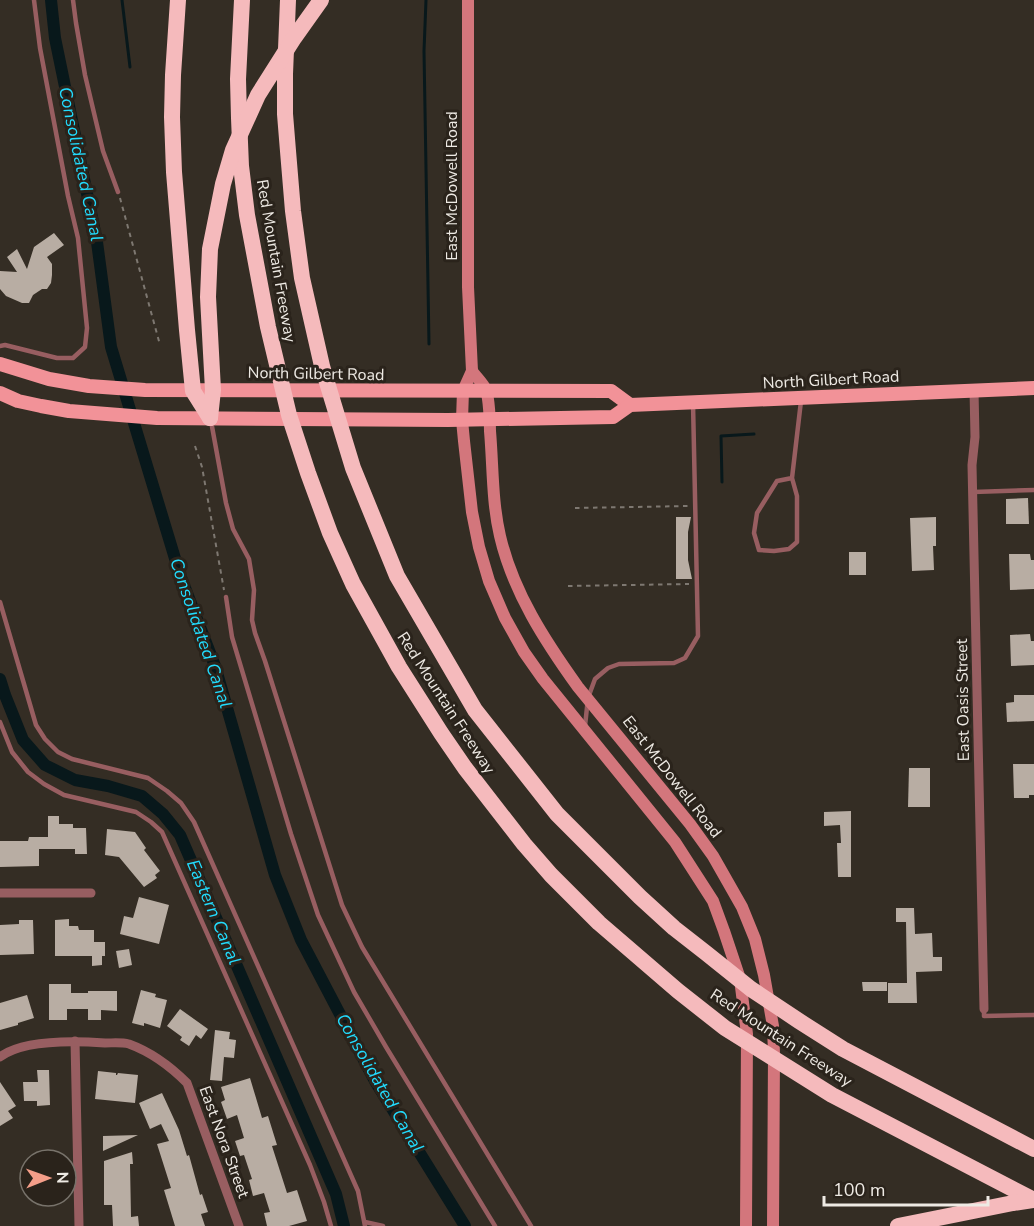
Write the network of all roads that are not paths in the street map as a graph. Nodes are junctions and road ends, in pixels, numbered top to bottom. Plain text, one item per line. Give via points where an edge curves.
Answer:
1 (34, 0) edge
2 (74, 0) edge
3 (178, 0) edge
4 (242, 0) edge
5 (288, 0) edge
6 (321, 0) edge
7 (468, 0) edge
8 (118, 192) road end
9 (0, 346) edge
10 (0, 364) edge
11 (472, 371) junction
12 (1034, 388) edge
13 (213, 390) junction
14 (974, 390) junction
15 (193, 391) junction
16 (463, 391) junction
17 (486, 391) junction
18 (0, 393) edge
19 (801, 398) junction
20 (693, 404) junction
21 (630, 405) junction
22 (210, 418) junction
23 (489, 419) junction
24 (462, 420) junction
25 (792, 478) junction
26 (1034, 490) edge
27 (973, 492) junction
28 (226, 597) road end
29 (0, 602) edge
30 (588, 698) junction
31 (0, 722) edge
32 (585, 732) junction
33 (0, 893) edge
34 (92, 893) dead end
35 (984, 1009) joint
36 (1034, 1015) edge
37 (75, 1041) junction
38 (0, 1057) edge
39 (1034, 1149) edge
40 (1034, 1200) edge
41 (365, 1224) edge
42 (902, 1225) edge
43 (78, 1226) edge
44 (238, 1226) edge
45 (331, 1226) edge
46 (383, 1226) edge
47 (495, 1226) edge
48 (531, 1226) edge
49 (746, 1226) edge
50 (773, 1226) edge

1 - 9 lane via 78,238 87,328 84,347 73,358
2 - 8 lane via 85,75 103,151
3 - 15 highway via 173,139
4 - 40 highway, Red Mountain Freeway via 238,79 241,166 267,327 289,415 330,533 353,585 441,734 524,844 598,923 725,1028 832,1095
5 - 39 highway, Red Mountain Freeway via 285,114 293,211 302,278 322,366 352,468 398,576 475,710 557,814 640,897 751,989 843,1049
6 - 13 highway via 258,95 233,150 223,184 210,249 208,297
7 - 11 main road, East McDowell Road via 468,286
10 - 15 main road, North Gilbert Road via 89,386
11 - 16 main road, East McDowell Road
11 - 17 main road, East McDowell Road
12 - 14 main road, North Gilbert Road
13 - 15 main road, North Gilbert Road
13 - 16 main road, North Gilbert Road
13 - 22 highway
14 - 19 main road, North Gilbert Road
14 - 27 street, East Oasis Street
15 - 22 highway
16 - 17 main road, North Gilbert Road
16 - 24 main road, East McDowell Road
17 - 21 main road, North Gilbert Road via 611,392
17 - 23 main road, East McDowell Road
18 - 22 main road, North Gilbert Road via 41,406
19 - 20 main road, North Gilbert Road
19 - 25 lane
20 - 21 main road, North Gilbert Road
20 - 30 lane via 698,636 685,658 674,663 619,664 608,668 595,679
21 - 23 main road, North Gilbert Road via 613,417
22 - 24 main road, North Gilbert Road
22 - 48 lane via 233,529 249,559 255,633 342,904 362,947
23 - 24 main road, North Gilbert Road
23 - 30 main road, East McDowell Road via 495,507 510,569 546,639
24 - 32 main road, East McDowell Road via 472,512 489,581 524,652
25 - 25 lane via 797,496 797,542 789,549 759,550 754,533 758,513 777,481
26 - 27 lane
27 - 35 street, East Oasis Street
28 - 47 lane via 232,638 318,915 354,992
29 - 41 lane via 36,725 45,740 72,759 148,778 181,803 194,822 358,1191
30 - 32 lane
30 - 50 main road, East McDowell Road via 713,856 755,939 770,1005 774,1054
31 - 45 lane via 12,752 44,784 64,795 136,812 162,832 310,1165
32 - 49 main road, East McDowell Road via 675,842 700,880 712,901 740,979 747,1034
33 - 34 street
35 - 36 lane via 984,1016
37 - 38 street, East Nora Street via 31,1045
37 - 43 street
37 - 44 street, East Nora Street via 127,1044 170,1066 187,1083
40 - 42 highway
41 - 46 lane

